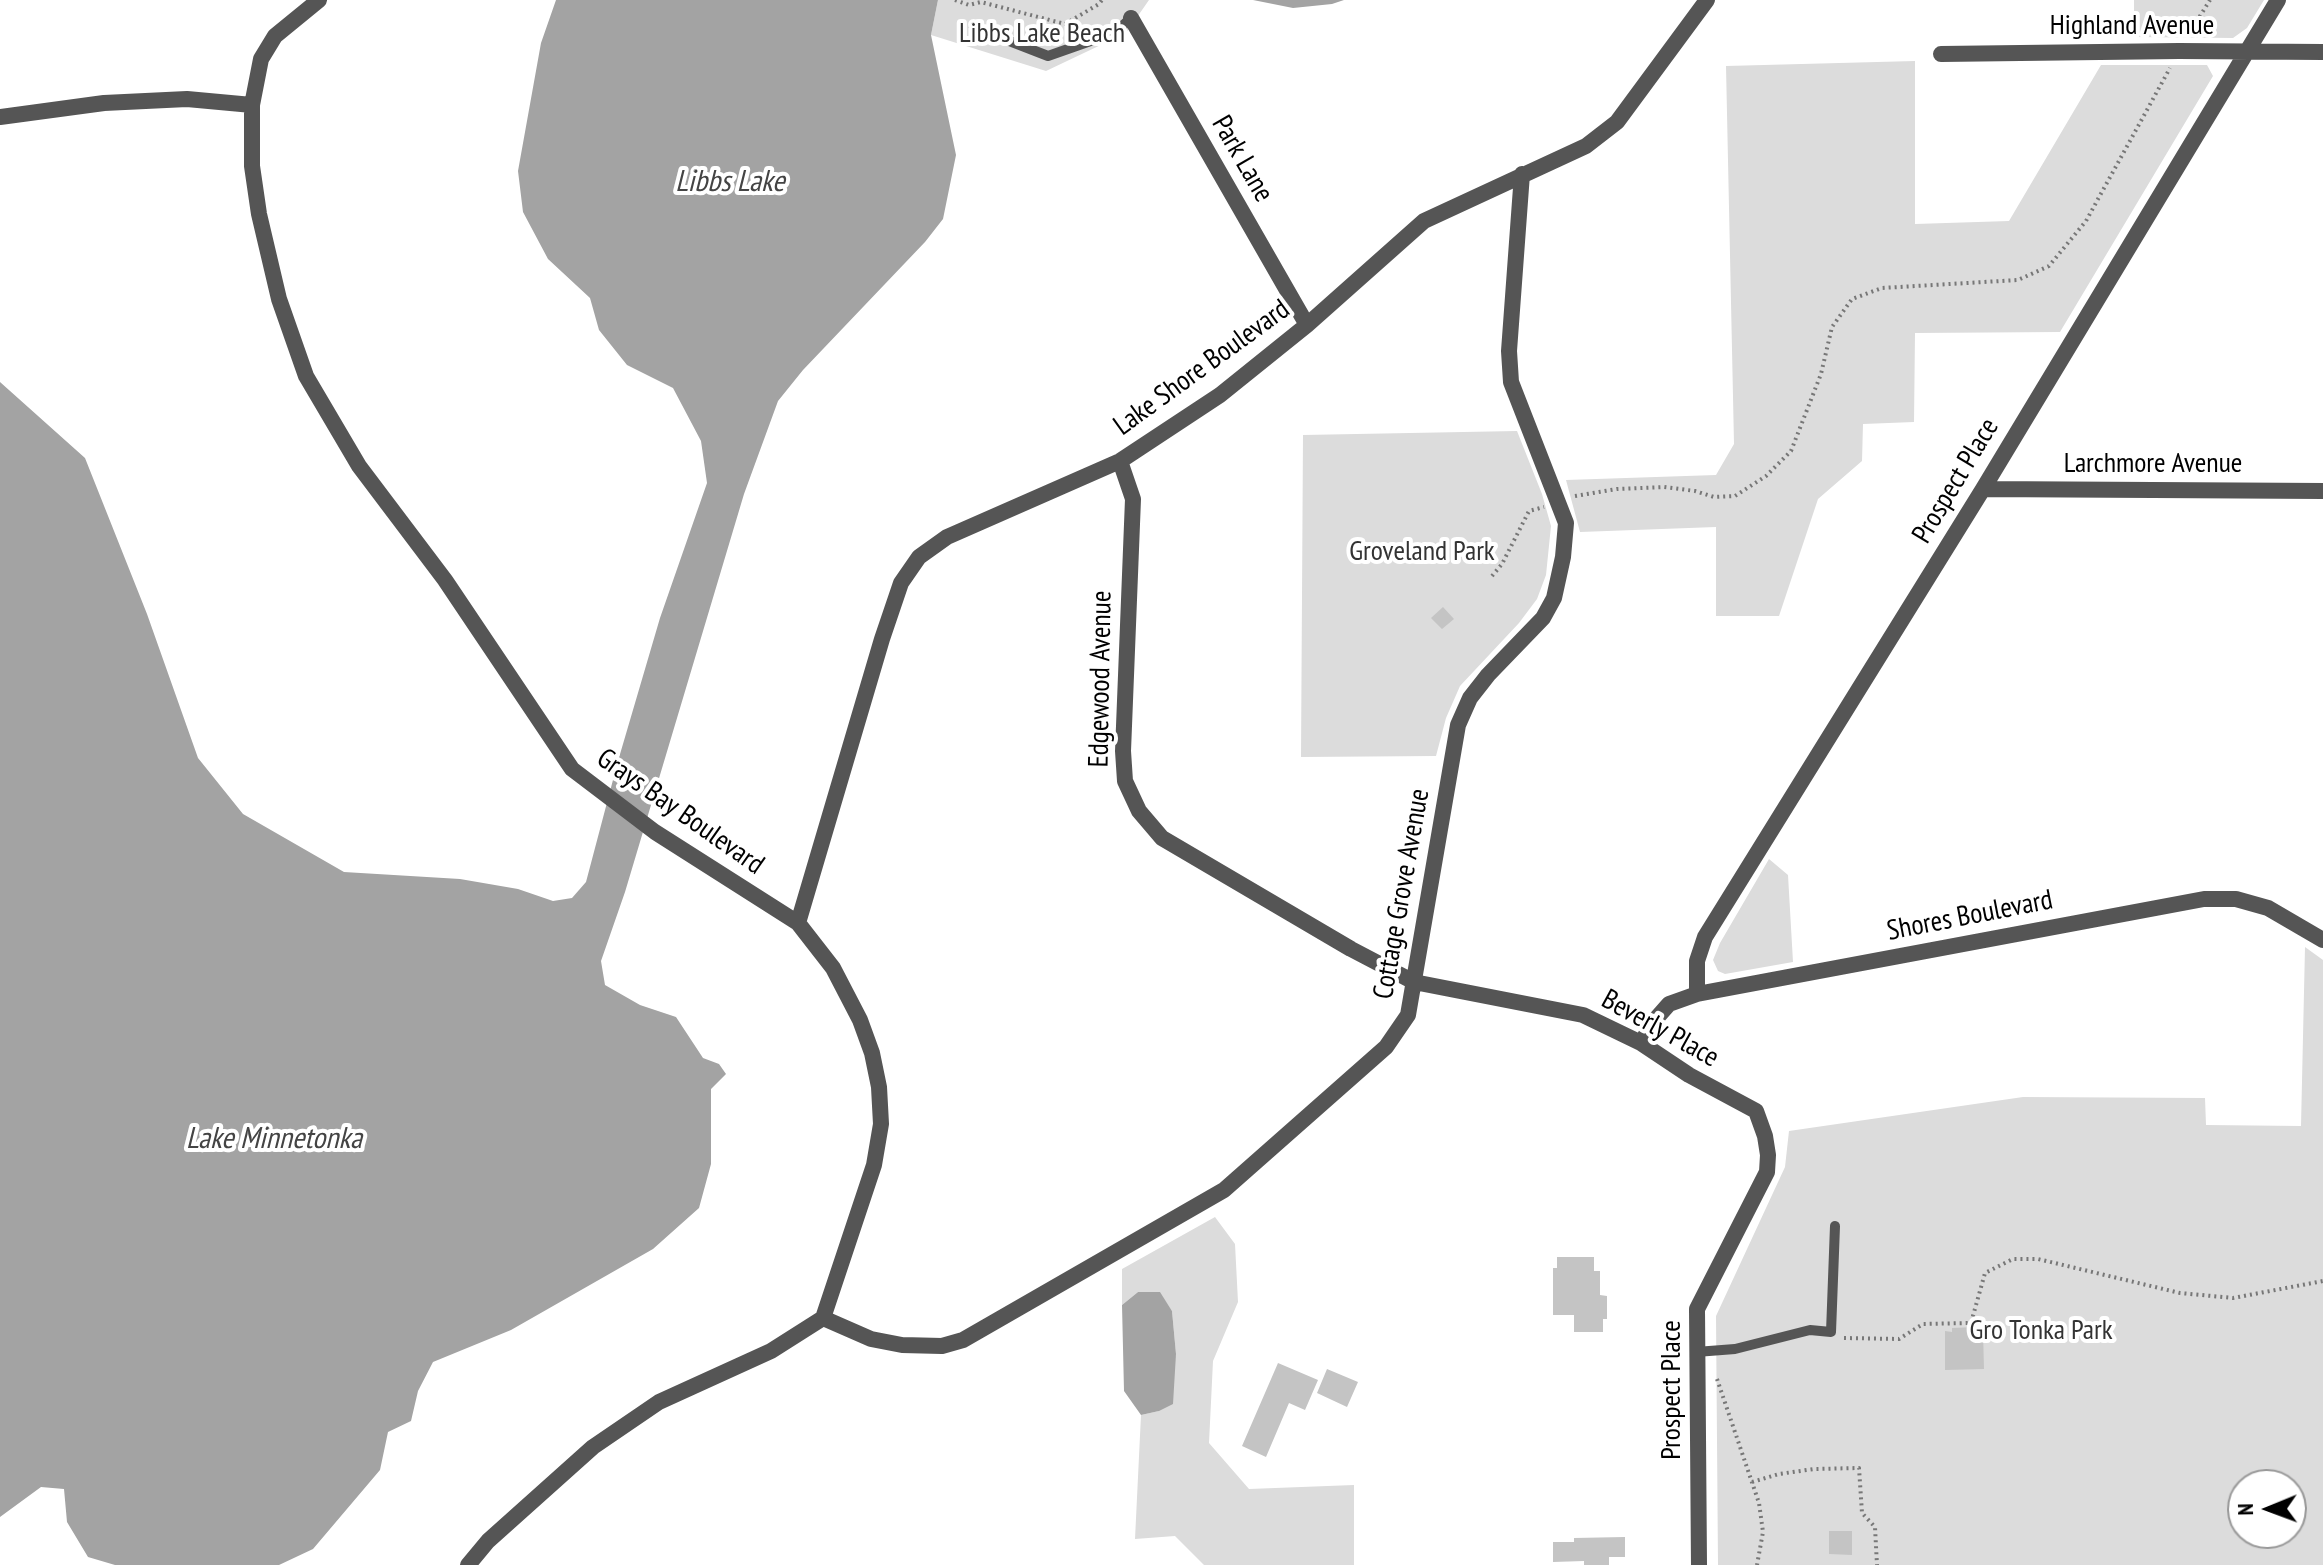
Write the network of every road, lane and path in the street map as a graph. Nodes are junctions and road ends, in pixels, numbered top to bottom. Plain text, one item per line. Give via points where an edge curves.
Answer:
1 (319, 0) edge
2 (955, 0) edge
3 (1102, 0) edge
4 (1707, 0) edge
5 (2210, 0) edge
6 (2278, 0) edge
7 (1131, 18) joint
8 (999, 37) dead end
9 (2179, 51) junction
10 (2246, 51) junction
11 (2323, 52) edge
12 (1941, 54) dead end
13 (252, 105) junction
14 (0, 117) edge
15 (1522, 174) junction
16 (1307, 325) junction
17 (1120, 461) junction
18 (1983, 489) junction
19 (2323, 491) edge
20 (1571, 497) dead end
21 (1548, 505) dead end
22 (1492, 576) dead end
23 (798, 923) junction
24 (2323, 940) edge
25 (1414, 982) junction
26 (1697, 994) junction
27 (1641, 1043) junction
28 (1765, 1136) joint
29 (1835, 1226) dead end
30 (2323, 1281) edge
31 (823, 1318) junction
32 (1831, 1332) junction
33 (1696, 1352) junction
34 (1717, 1378) dead end
35 (1752, 1482) junction
36 (468, 1565) edge
37 (1699, 1565) edge
38 (1757, 1565) edge
39 (1877, 1565) edge

1 - 13 street, Grays Bay Boulevard via 275,36 261,59
2 - 3 path via 1065,24
4 - 15 street, Lake Shore Boulevard via 1617,122 1586,146
5 - 9 path
6 - 10 street, Prospect Place
7 - 8 lane via 1102,37 1048,56
7 - 16 street, Park Lane
9 - 10 street, Highland Avenue
9 - 12 street, Highland Avenue
9 - 20 path via 2086,221 2049,266 2018,280 1882,288 1852,299 1832,327 1821,374 1791,451 1766,476 1735,496 1664,487
10 - 11 street, Highland Avenue
10 - 18 street, Prospect Place
13 - 14 street via 174,99
13 - 23 street, Grays Bay Boulevard via 252,166 279,299 306,376 359,466 445,580 572,769 655,832
15 - 16 street, Lake Shore Boulevard via 1424,221
15 - 25 street, Cottage Grove Avenue via 1511,382 1566,523 1563,557 1554,598 1543,618 1488,675 1458,725
16 - 17 street, Lake Shore Boulevard via 1220,395
17 - 23 street, Lake Shore Boulevard via 947,537 919,557 901,583 882,639
17 - 25 street, Edgewood Avenue via 1133,499 1123,751 1125,781 1139,811 1162,838
18 - 19 street, Larchmore Avenue
18 - 26 street, Prospect Place via 1705,937 1697,961
21 - 22 path via 1529,511
23 - 31 street, Grays Bay Boulevard via 833,968 860,1020 872,1053 881,1124 874,1165
24 - 26 street, Shores Boulevard via 2268,908 2236,899 2204,899
25 - 27 street, Beverly Place via 1583,1015
25 - 31 street, Cottage Grove Avenue via 1408,1015 1386,1047 1224,1190 963,1340 942,1346 902,1345 871,1339
26 - 27 street, Shores Boulevard via 1669,1004
27 - 28 street, Beverly Place via 1756,1111
28 - 33 street, Prospect Place via 1767,1172 1697,1309
29 - 32 lane
30 - 32 path via 2233,1298 2180,1293 2038,1259 2013,1259 1985,1273 1971,1323 1923,1324 1899,1339 1845,1338
31 - 36 street via 771,1351 659,1402 593,1447
32 - 33 lane via 1810,1330 1735,1349
33 - 37 street, Prospect Place
34 - 35 path
35 - 38 path via 1763,1532
35 - 39 path via 1814,1469 1859,1468 1862,1513 1875,1527

